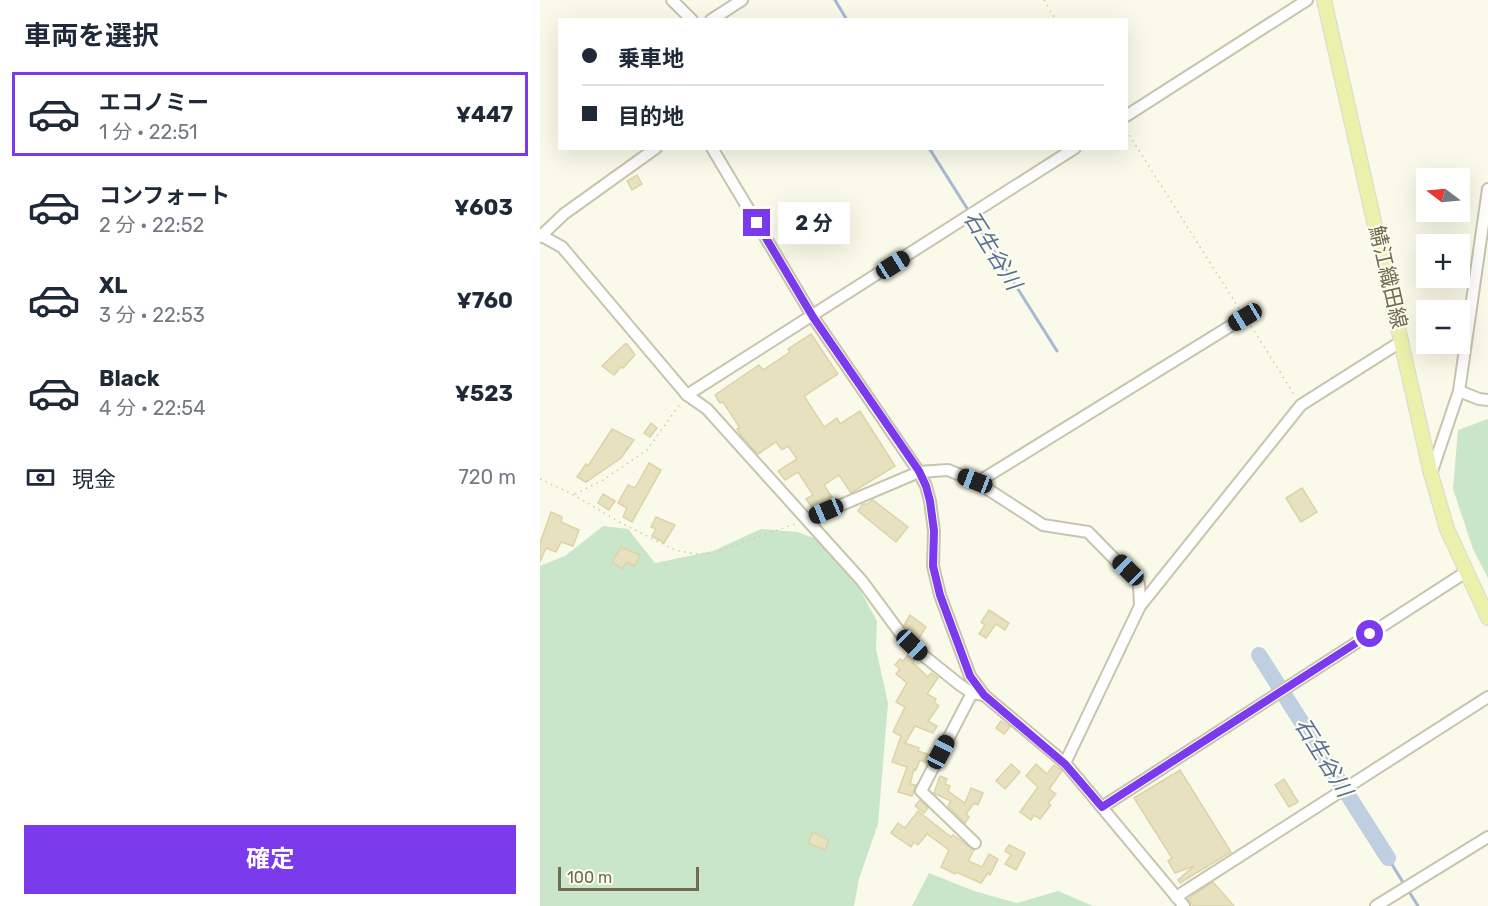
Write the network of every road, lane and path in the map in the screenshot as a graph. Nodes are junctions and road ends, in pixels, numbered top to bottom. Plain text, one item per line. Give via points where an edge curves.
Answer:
1 (672, 0) edge
2 (742, 0) edge
3 (1044, 0) edge
4 (1307, 0) edge
5 (1324, 0) edge
6 (690, 18) edge
7 (714, 18) edge
8 (1055, 18) edge
9 (1128, 115) edge
10 (1128, 133) edge
11 (653, 150) edge
12 (713, 150) edge
13 (1072, 150) edge
14 (1488, 189) edge
15 (541, 237) edge
16 (813, 317) junction
17 (1245, 317) junction
18 (1402, 341) junction
19 (1459, 391) junction
20 (687, 394) junction
21 (1488, 400) edge
22 (1301, 405) junction
23 (919, 471) junction
24 (1431, 474) junction
25 (540, 479) edge
26 (978, 482) junction
27 (574, 495) junction
28 (807, 519) junction
29 (1466, 572) junction
30 (1140, 606) junction
31 (1488, 618) edge
32 (978, 694) junction
33 (1488, 697) edge
34 (1065, 764) junction
35 (1102, 807) junction
36 (1488, 837) edge
37 (975, 843) dead end
38 (1176, 897) junction
39 (1184, 906) edge
40 (1376, 906) edge

1 - 6 street
2 - 7 street
3 - 8 path
4 - 9 street
5 - 18 main road, 鯖江織田線
10 - 17 path
11 - 15 street via 564,214
12 - 16 street
13 - 16 street
14 - 19 street
15 - 20 street via 562,247
16 - 20 street
16 - 23 street
17 - 22 path
17 - 26 street
18 - 22 street
18 - 24 main road, 鯖江織田線
19 - 21 street
19 - 24 street
20 - 27 path via 647,450
20 - 28 street via 707,409
22 - 30 street
23 - 26 street via 948,470
23 - 28 street
23 - 32 street via 930,501 933,566 940,595
24 - 29 main road, 鯖江織田線 via 1447,529
25 - 27 path
26 - 30 street via 1043,525 1088,532 1139,584
27 - 28 path via 675,550 695,554 732,547
28 - 32 street via 862,580 901,634 924,656
29 - 31 main road, 鯖江織田線
29 - 35 street
30 - 34 street
32 - 34 street
32 - 37 street via 921,791
33 - 38 street
34 - 35 street
35 - 38 street
36 - 40 street
38 - 39 street

